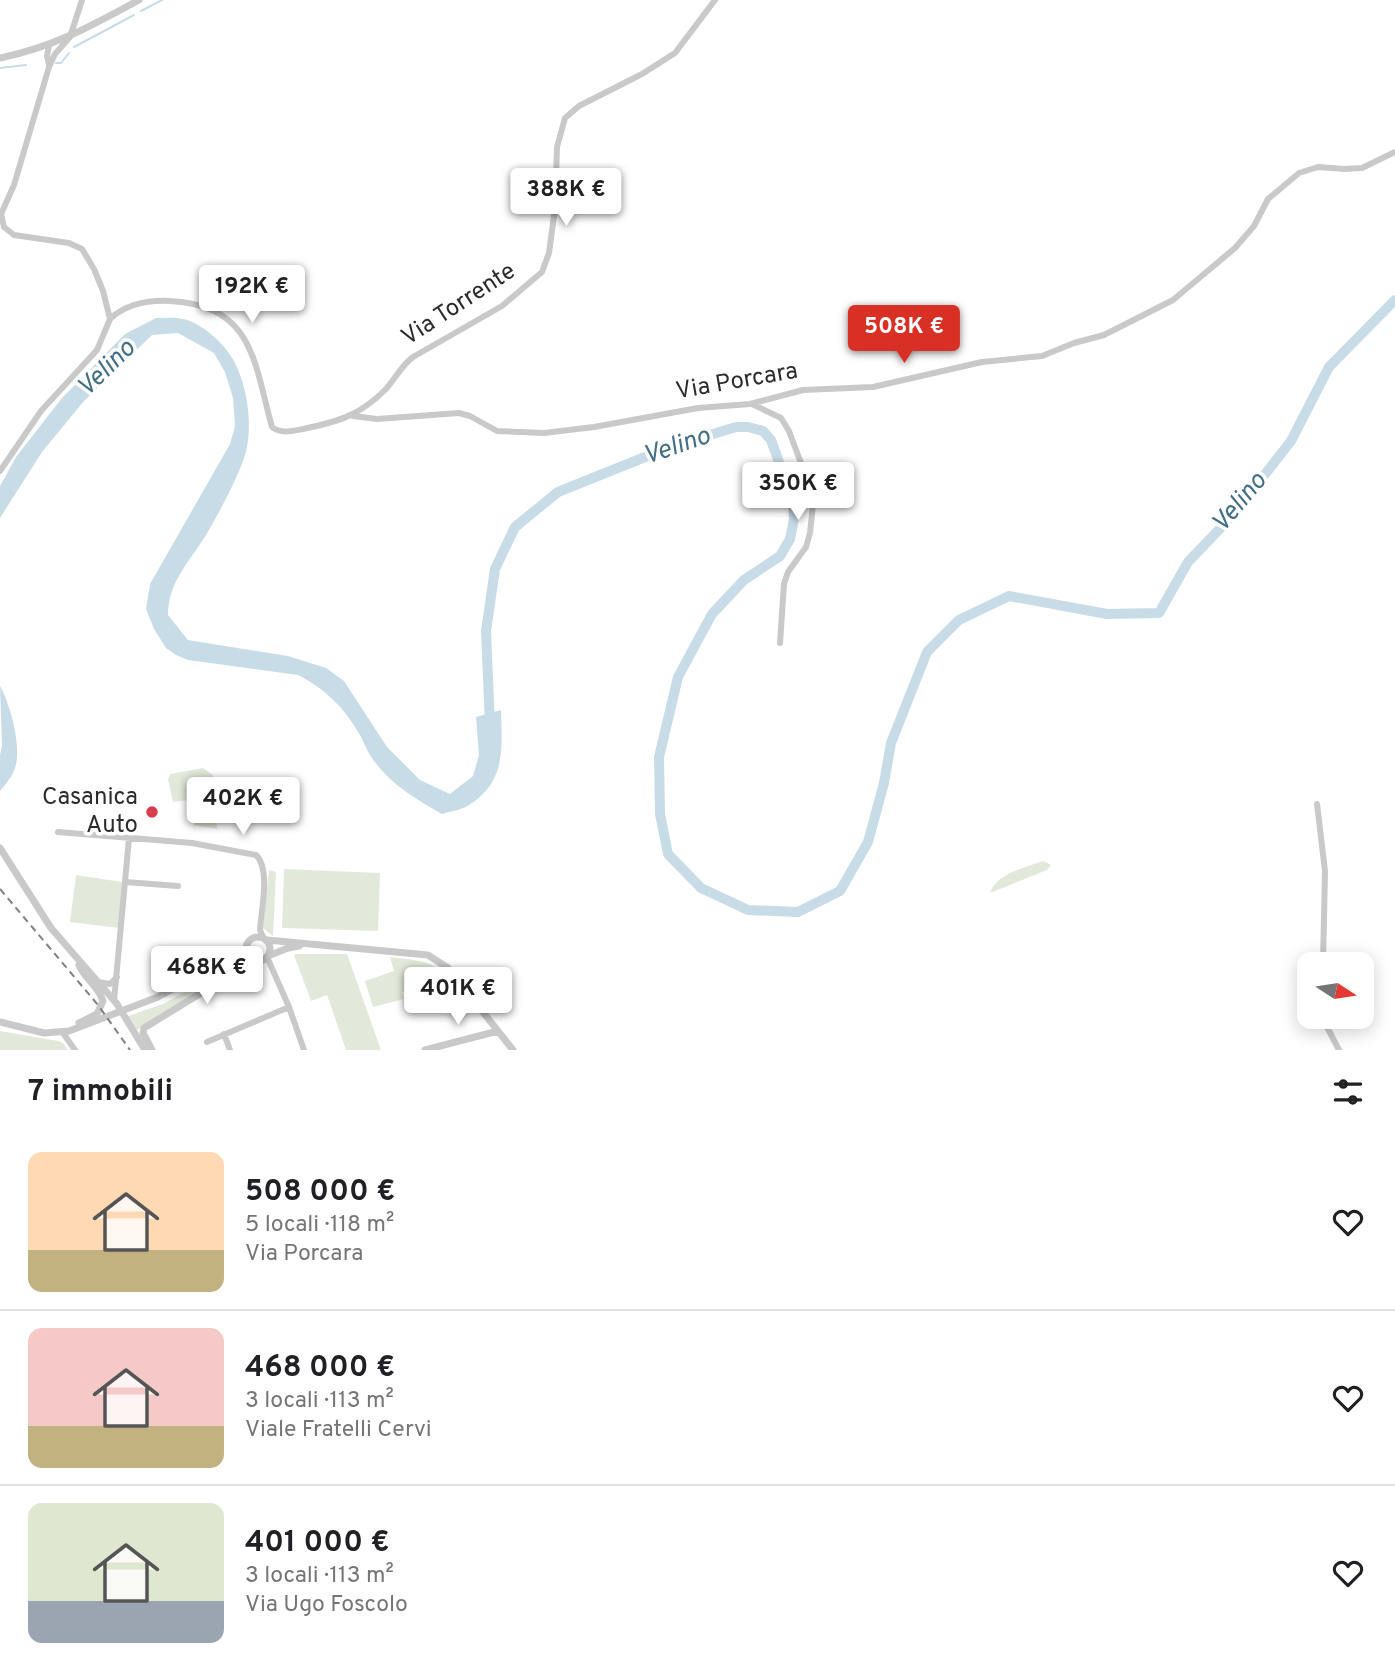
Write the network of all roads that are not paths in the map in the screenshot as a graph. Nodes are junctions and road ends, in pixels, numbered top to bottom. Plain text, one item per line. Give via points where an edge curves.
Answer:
1 (82, 0) edge
2 (139, 0) edge
3 (715, 0) edge
4 (70, 37) junction
5 (52, 44) junction
6 (34, 51) junction
7 (55, 54) junction
8 (47, 56) junction
9 (0, 58) edge
10 (49, 67) junction
11 (1395, 152) edge
12 (110, 319) junction
13 (750, 404) junction
14 (353, 416) junction
15 (0, 471) edge
16 (780, 643) dead end
17 (1317, 804) dead end
18 (58, 832) dead end
19 (129, 838) junction
20 (0, 848) edge
21 (125, 881) junction
22 (178, 886) dead end
23 (265, 939) junction
24 (306, 945) junction
25 (246, 949) junction
26 (1323, 952) edge
27 (267, 957) junction
28 (255, 960) junction
29 (78, 961) junction
30 (118, 975) junction
31 (98, 982) junction
32 (115, 1003) junction
33 (289, 1007) junction
34 (0, 1022) edge
35 (23, 1029) junction
36 (1328, 1029) edge
37 (498, 1031) junction
38 (63, 1033) junction
39 (224, 1034) junction
40 (207, 1042) dead end
41 (75, 1050) edge
42 (145, 1050) edge
43 (152, 1050) edge
44 (230, 1050) edge
45 (304, 1050) edge
46 (425, 1050) edge
47 (513, 1050) edge
48 (1339, 1050) edge

1 - 4 street
2 - 4 street
3 - 14 street, Via Torrente via 675,53 565,118 557,147 549,253 542,272 502,306 413,357
4 - 5 street
4 - 7 street
5 - 6 street
5 - 7 street
5 - 8 street
6 - 8 street
6 - 9 street
7 - 10 street
8 - 10 street
10 - 12 street via 1,220 14,235 82,249 103,291
11 - 13 street, Via Porcara via 1362,167 1318,167 1299,173 1268,199 1248,233 1198,281 1173,300 1104,335 1042,356 982,362 873,387 788,392
12 - 14 street, Via Torrente via 120,310 143,303 184,302 206,308 221,315 245,339 261,375 276,430 292,432
12 - 15 street via 97,350 41,411
13 - 14 street, Via Porcara via 526,433 497,431 459,413 377,419
13 - 16 street via 781,418 813,505 806,547 783,584
17 - 26 street via 1325,871
18 - 19 street
19 - 21 street
19 - 23 street via 257,855 264,872 260,930
20 - 29 street
21 - 22 street
21 - 30 street
23 - 24 street
23 - 25 street via 251,939
23 - 27 street via 270,947
24 - 27 street
24 - 37 street via 429,955 448,968
25 - 28 street
25 - 38 street via 158,997
27 - 28 street
27 - 33 street
28 - 43 street via 144,1028
29 - 31 street
29 - 35 street via 102,997 100,1011 64,1028
30 - 31 street via 110,984
30 - 32 street
31 - 32 street
32 - 42 street, bridge
33 - 39 street
33 - 45 street
34 - 35 street
35 - 38 street
36 - 48 street
37 - 46 street
37 - 47 street
38 - 41 street
39 - 40 street
39 - 44 street

